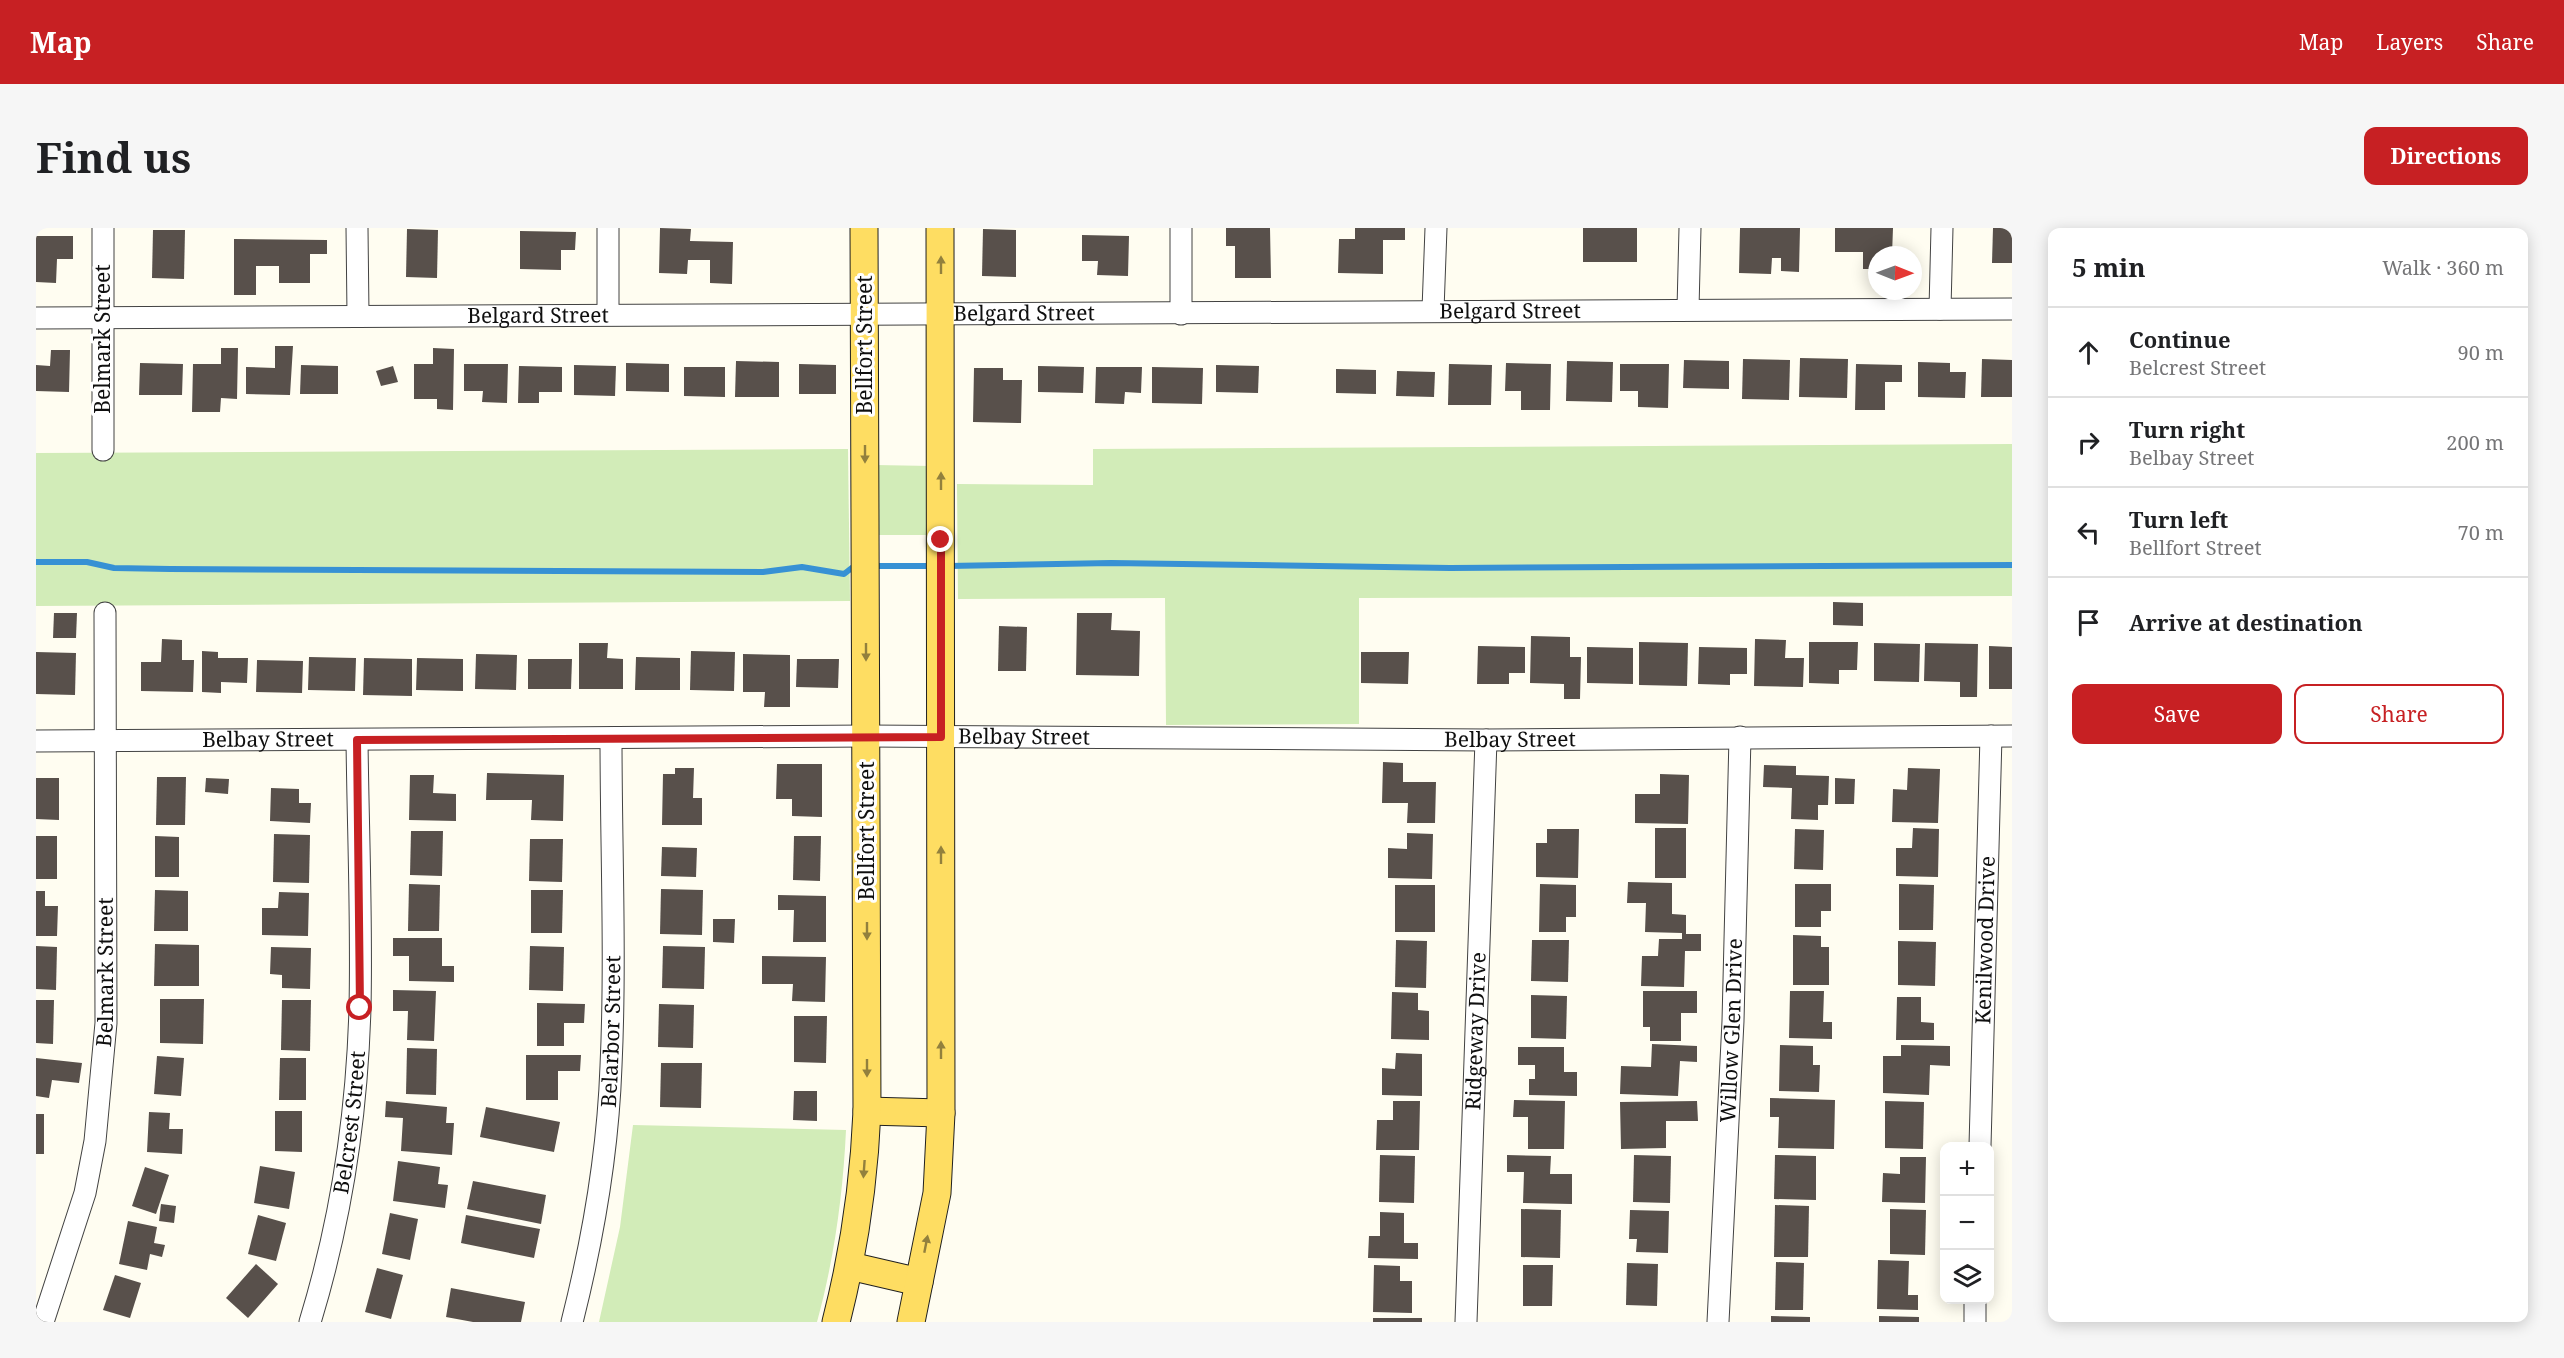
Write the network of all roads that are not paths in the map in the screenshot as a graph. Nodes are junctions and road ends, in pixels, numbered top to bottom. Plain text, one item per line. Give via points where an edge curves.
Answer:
1 (103, 228) edge
2 (357, 228) edge
3 (608, 228) edge
4 (864, 228) edge
5 (940, 228) edge
6 (1181, 228) edge
7 (1436, 228) edge
8 (1690, 228) edge
9 (1942, 228) edge
10 (1688, 309) junction
11 (1940, 309) junction
12 (2012, 309) edge
13 (1433, 310) junction
14 (941, 312) junction
15 (864, 313) junction
16 (358, 314) junction
17 (608, 314) junction
18 (1180, 314) junction
19 (36, 318) edge
20 (104, 318) junction
21 (103, 450) dead end
22 (105, 613) dead end
23 (867, 736) junction
24 (1740, 736) junction
25 (2002, 736) edge
26 (941, 737) junction
27 (610, 738) junction
28 (106, 740) junction
29 (357, 740) junction
30 (1486, 740) junction
31 (36, 741) edge
32 (867, 1111) junction
33 (941, 1113) junction
34 (1980, 1142) edge
35 (850, 1266) junction
36 (919, 1282) junction
37 (1976, 1304) edge
38 (43, 1322) edge
39 (310, 1322) edge
40 (572, 1322) edge
41 (836, 1322) edge
42 (911, 1322) edge
43 (1466, 1322) edge
44 (1718, 1322) edge
45 (1975, 1322) edge

1 - 20 street, Belmark Street
2 - 16 street
3 - 17 street
4 - 15 main road, Bellfort Street
14 -> 5 main road
6 - 18 street
7 - 13 street
8 - 10 street
9 - 11 street
10 - 11 street, Belgard Street
10 - 13 street, Belgard Street
11 - 12 street, Belgard Street
13 - 18 street, Belgard Street
14 - 15 street, Belgard Street
14 - 18 street, Belgard Street
26 -> 14 main road
15 - 17 street, Belgard Street
15 -> 23 main road, Bellfort Street
16 - 17 street, Belgard Street
16 - 20 street, Belgard Street
19 - 20 street, Belgard Street
20 - 21 street, Belmark Street
22 - 28 street, Belmark Street
23 - 26 street, Belbay Street
23 - 27 street, Belbay Street
23 -> 32 main road, Bellfort Street
24 - 25 street, Belbay Street
24 - 30 street, Belbay Street
24 - 44 street, Willow Glen Drive via 1734,1010
25 - 34 street, Kenilwood Drive
26 - 30 street, Belbay Street
33 -> 26 main road
27 - 29 street, Belbay Street
27 - 40 street, Belarbor Street via 611,1066 595,1213
28 - 29 street, Belbay Street
28 - 31 street, Belbay Street
28 - 38 street, Belmark Street via 106,1023 102,1079 85,1193
29 - 39 street, Belcrest Street via 360,1008 356,1073 339,1207
30 - 43 street, Ridgeway Drive
32 - 33 main road
32 -> 35 main road, Bellfort Street via 865,1174
36 -> 33 main road via 936,1193
35 - 36 main road
35 - 41 main road, Bellfort Street
36 - 42 main road
37 - 45 street

